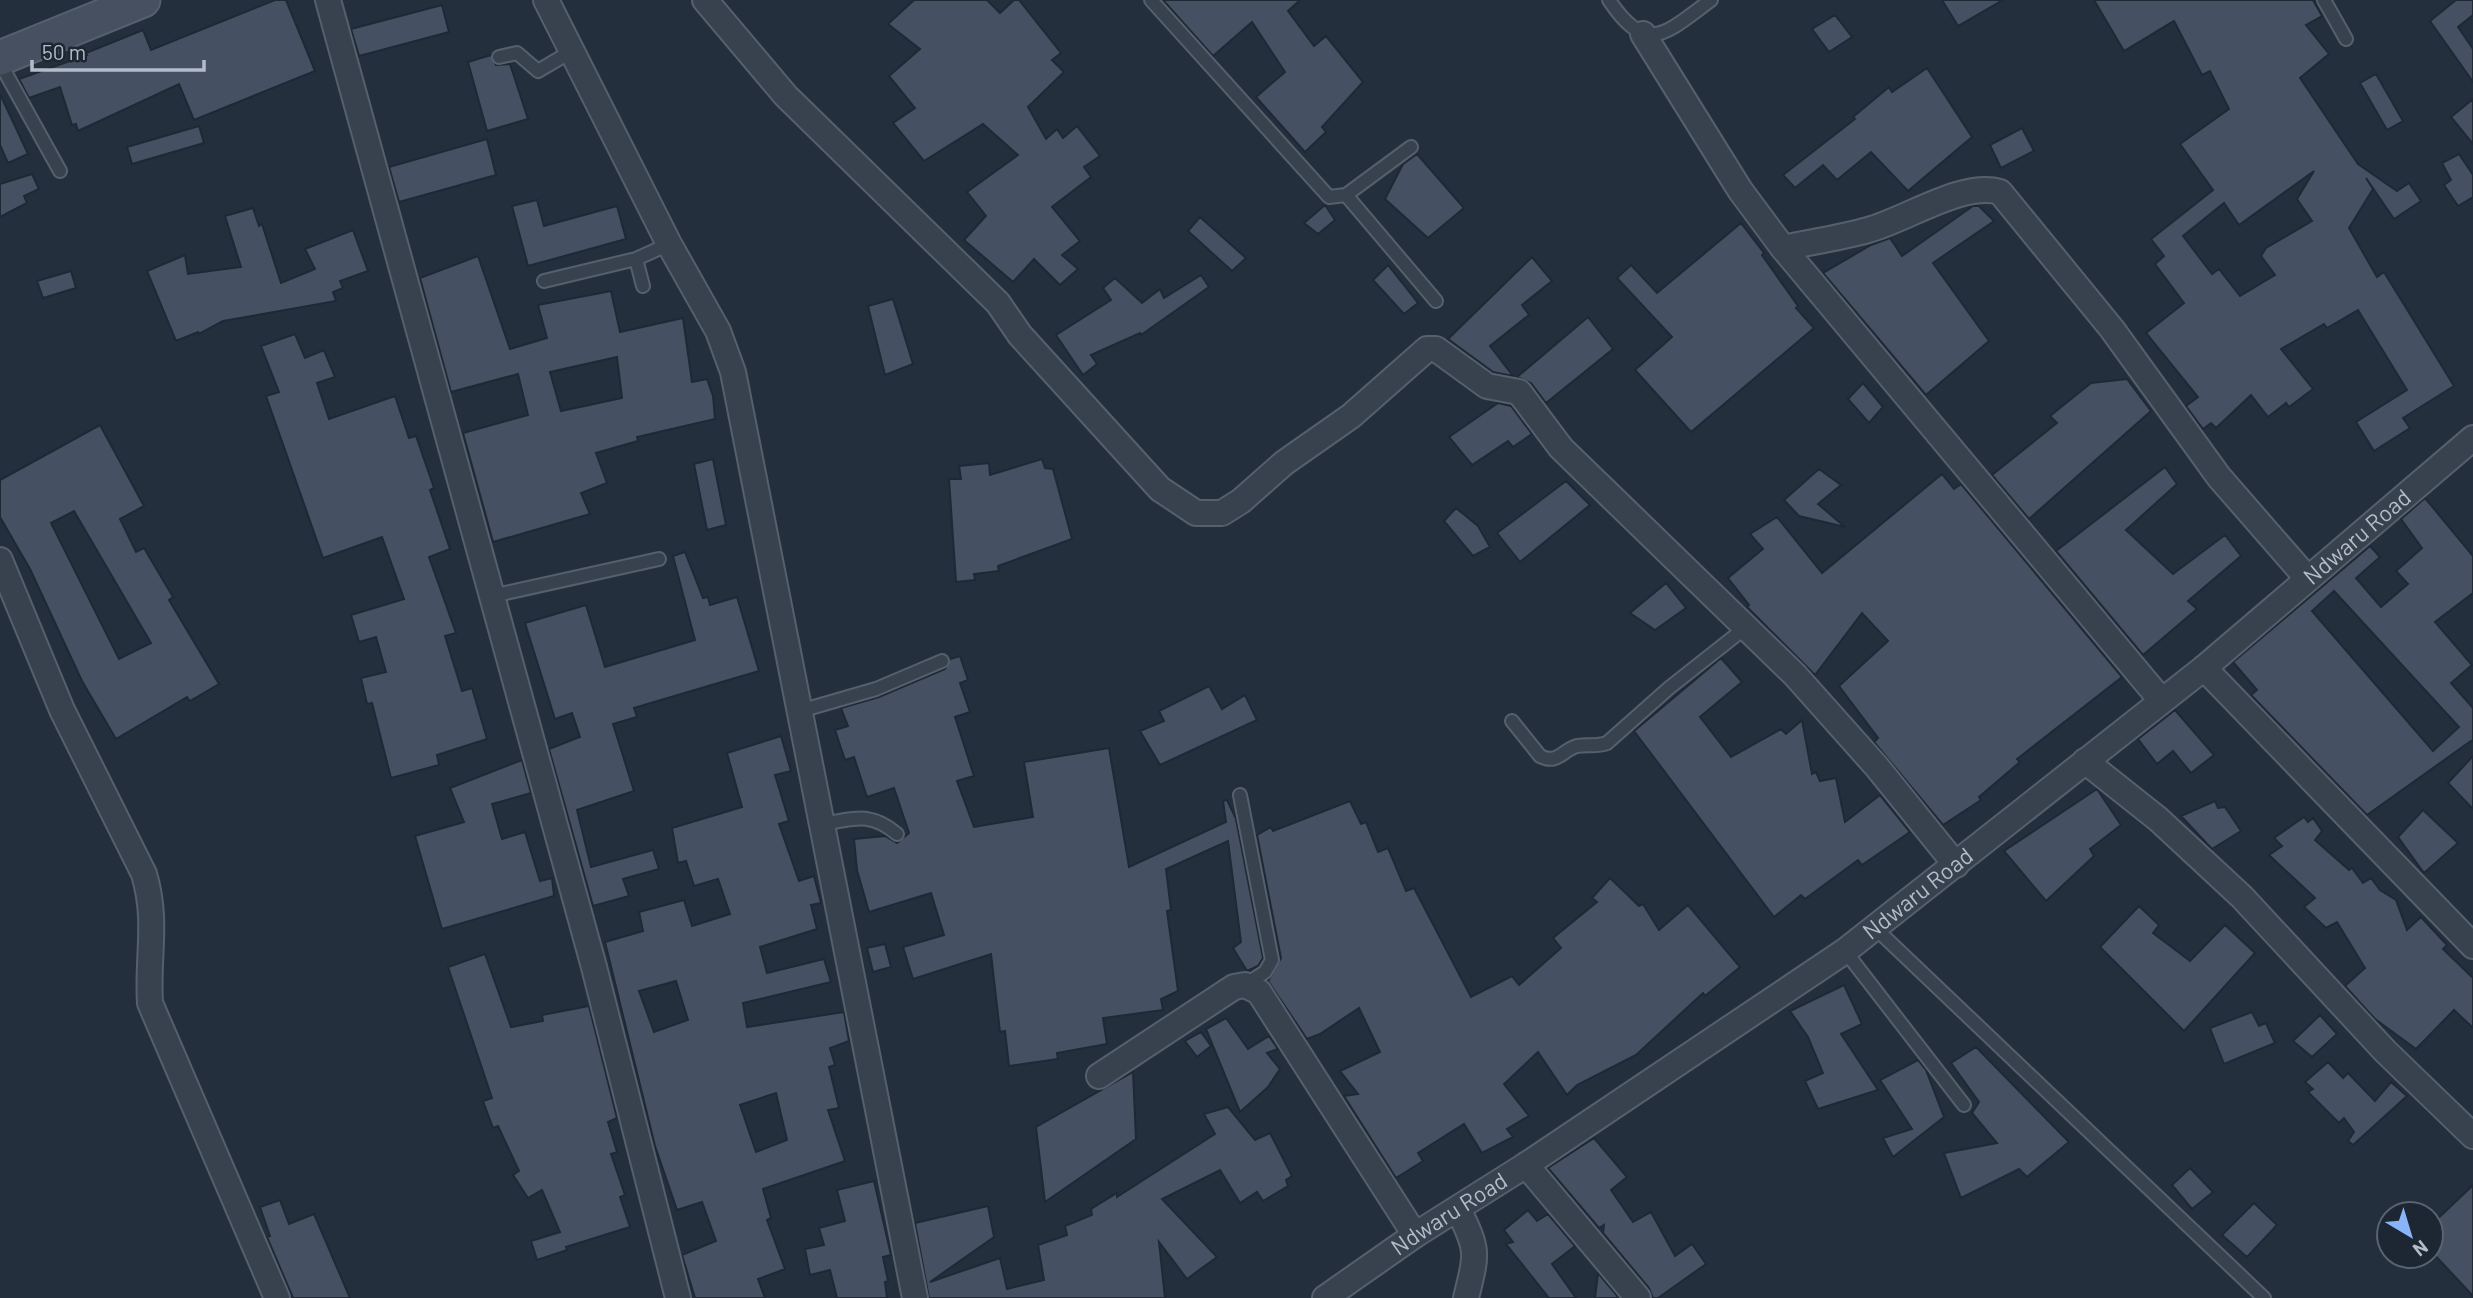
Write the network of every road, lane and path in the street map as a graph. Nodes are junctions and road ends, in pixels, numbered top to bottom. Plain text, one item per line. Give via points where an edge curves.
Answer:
1 (142, 0) edge
2 (328, 0) edge
3 (546, 0) edge
4 (705, 0) edge
5 (1151, 0) edge
6 (1609, 0) edge
7 (1711, 0) edge
8 (2324, 0) edge
9 (1643, 34) junction
10 (2346, 39) dead end
11 (572, 51) junction
12 (499, 57) dead end
13 (0, 61) edge
14 (1411, 147) dead end
15 (60, 171) dead end
16 (1346, 195) junction
17 (669, 244) junction
18 (1783, 248) junction
19 (636, 259) junction
20 (544, 281) dead end
21 (643, 286) dead end
22 (1436, 301) dead end
23 (2473, 438) edge
24 (659, 559) dead end
25 (0, 560) edge
26 (2307, 579) junction
27 (492, 596) junction
28 (1745, 628) junction
29 (942, 661) dead end
30 (2204, 668) junction
31 (2161, 700) junction
32 (800, 711) junction
33 (1512, 721) dead end
34 (2085, 761) junction
35 (1240, 795) dead end
36 (822, 824) junction
37 (897, 834) dead end
38 (1956, 865) junction
39 (1874, 927) junction
40 (2473, 946) edge
41 (1845, 951) junction
42 (1245, 985) junction
43 (1099, 1076) dead end
44 (1964, 1105) dead end
45 (2473, 1136) edge
46 (1526, 1165) junction
47 (1458, 1209) junction
48 (1415, 1235) junction
49 (276, 1298) edge
50 (678, 1298) edge
51 (915, 1298) edge
52 (1325, 1298) edge
53 (1466, 1298) edge
54 (1638, 1298) edge
55 (2264, 1298) edge

1 - 13 main road
2 - 27 street
3 - 11 street
4 - 28 street via 786,96 998,303 1020,335 1160,489 1196,513 1222,513 1241,501 1284,463 1351,416 1427,349 1436,349 1487,386 1519,392 1561,448
5 - 16 lane via 1325,195
6 - 9 lane via 1623,21
7 - 9 lane via 1671,30
8 - 10 lane
9 - 18 street via 1740,190
11 - 12 lane via 538,71 517,53
11 - 17 street
13 - 15 lane
14 - 16 lane
16 - 22 lane
17 - 19 lane
17 - 32 street via 718,331 733,372
18 - 26 street via 1870,230 1965,193 1986,188 2000,192 2112,328 2219,477
18 - 31 street
19 - 20 lane
19 - 21 lane
23 - 26 street, Ndwaru Road
24 - 27 lane
25 - 49 street via 62,710 144,874 153,903 150,1003
26 - 30 street, Ndwaru Road
27 - 50 street via 594,967
28 - 33 lane via 1607,743 1595,748 1577,746 1546,760
28 - 38 street via 1795,675 1877,766
29 - 32 lane via 876,690
30 - 31 street, Ndwaru Road
30 - 40 street
31 - 34 street, Ndwaru Road
32 - 36 street
34 - 38 street, Ndwaru Road
34 - 45 street via 2158,819 2242,897 2385,1051
35 - 42 lane via 1272,960 1265,972
36 - 37 lane via 867,817
36 - 51 street
38 - 39 street, Ndwaru Road
39 - 41 street, Ndwaru Road
39 - 55 lane
41 - 44 lane
41 - 46 street, Ndwaru Road
42 - 43 street via 1234,987
42 - 48 street via 1259,992 1270,1008
46 - 47 street, Ndwaru Road
46 - 54 street
47 - 48 street, Ndwaru Road
47 - 53 street via 1477,1255
48 - 52 street, Ndwaru Road

